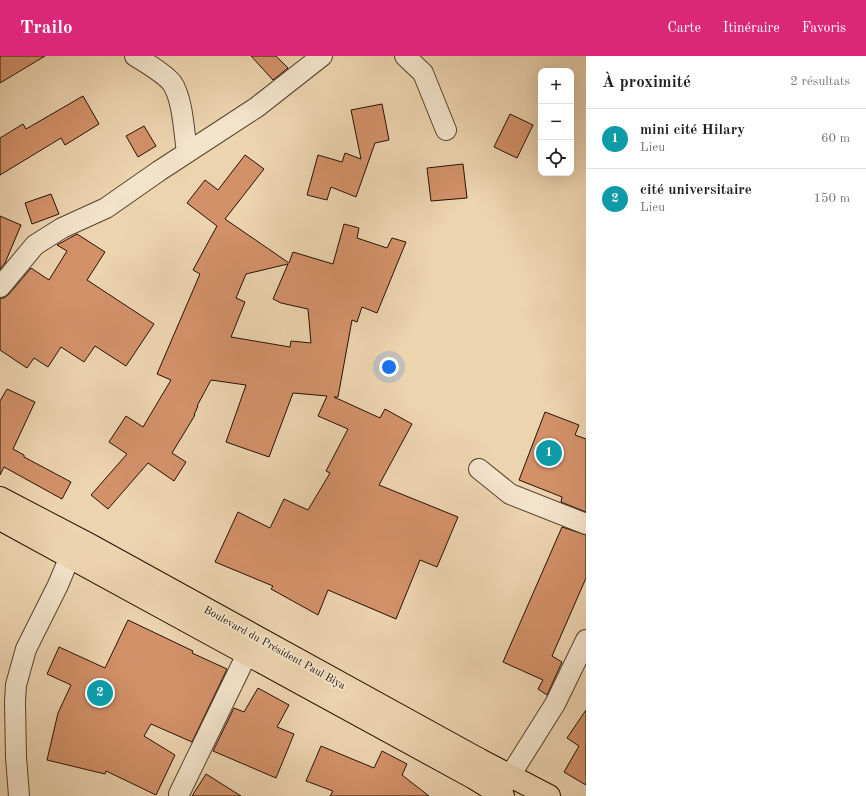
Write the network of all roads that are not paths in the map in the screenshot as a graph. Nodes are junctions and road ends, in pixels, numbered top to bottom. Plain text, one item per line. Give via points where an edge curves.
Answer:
1 (135, 56) edge
2 (322, 56) edge
3 (405, 56) edge
4 (446, 130) dead end
5 (187, 152) junction
6 (0, 288) edge
7 (479, 469) dead end
8 (0, 498) edge
9 (0, 519) edge
10 (586, 524) edge
11 (74, 548) junction
12 (586, 640) edge
13 (248, 654) junction
14 (510, 775) junction
15 (179, 794) dead end
16 (500, 795) edge
17 (19, 796) edge
18 (549, 796) edge

1 - 5 street via 172,83 179,98
2 - 5 street via 257,108
3 - 4 street via 422,73
5 - 6 street via 106,208 62,228 35,245
7 - 10 street via 510,494
8 - 11 main road, Boulevard du Président Paul Biya
9 - 11 main road, Boulevard du Président Paul Biya
11 - 13 main road, Boulevard du Président Paul Biya
11 - 14 main road, Boulevard du Président Paul Biya
11 - 17 street via 26,648 16,685
12 - 14 street via 555,704
13 - 15 street
13 - 16 main road, Boulevard du Président Paul Biya via 474,778
14 - 16 street
14 - 18 main road, Boulevard du Président Paul Biya

